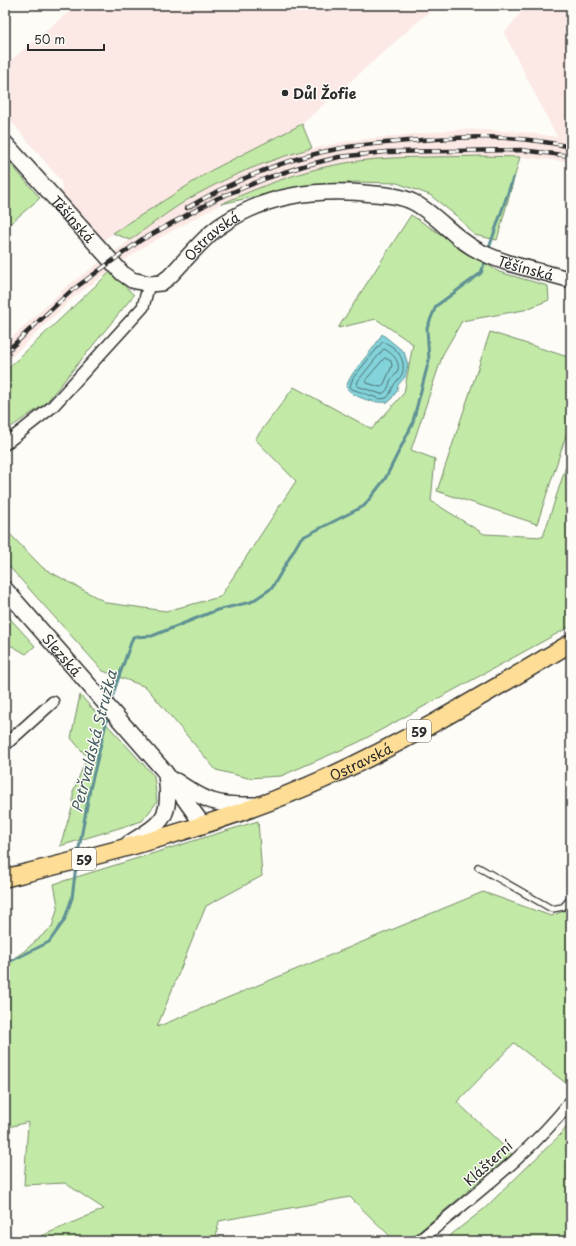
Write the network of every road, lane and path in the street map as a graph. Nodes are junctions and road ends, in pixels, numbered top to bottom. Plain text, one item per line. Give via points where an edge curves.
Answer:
1 (5, 143) edge
2 (481, 252) joint
3 (571, 280) edge
4 (149, 284) junction
5 (5, 444) edge
6 (5, 589) edge
7 (571, 643) edge
8 (53, 702) dead end
9 (5, 745) edge
10 (166, 774) junction
11 (260, 805) junction
12 (203, 825) junction
13 (118, 850) junction
14 (478, 867) dead end
15 (5, 878) edge
16 (571, 898) edge
17 (571, 1101) edge
18 (419, 1241) edge

1 - 4 street, Těšínská via 111,262 132,280
2 - 3 street, Těšínská
2 - 4 street, Ostravská via 465,243 430,212 412,201 349,191 320,192 253,206 221,224 169,278 160,283
4 - 5 street via 143,307 138,313 52,408
6 - 10 street, Slezská
7 - 11 main road, Ostravská / 59 via 405,739 324,779
8 - 9 street
10 - 11 street via 198,796 212,802 227,805
10 - 12 street, Slezská
10 - 13 street via 169,800 161,820
11 - 12 main road, Ostravská / 59
12 - 13 main road, 59
13 - 15 main road, 59
14 - 16 lane via 552,908 562,907
17 - 18 street, Klášterní via 550,1127

